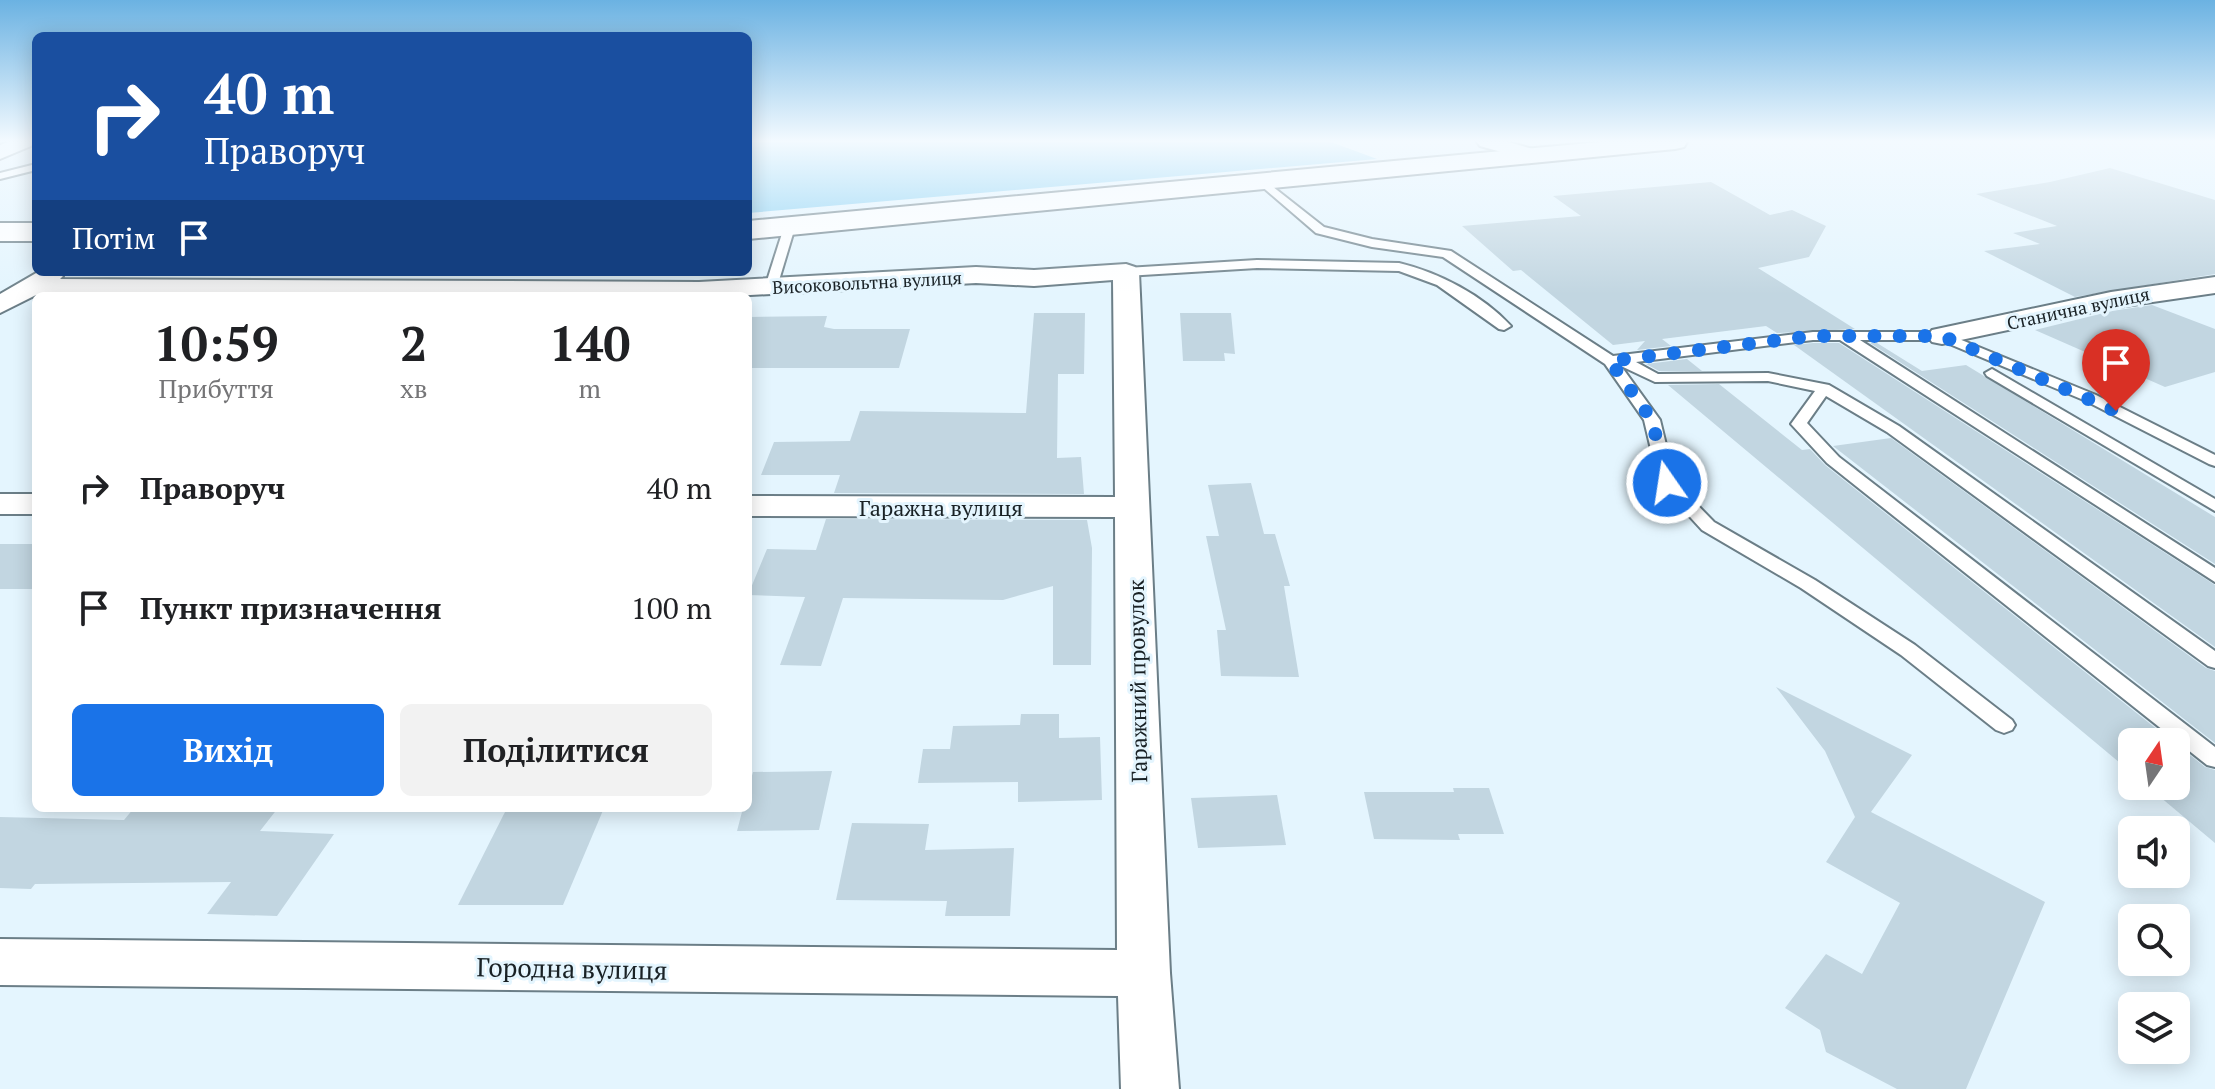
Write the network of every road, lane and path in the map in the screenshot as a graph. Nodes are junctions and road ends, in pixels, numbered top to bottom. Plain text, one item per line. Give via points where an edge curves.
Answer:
1 (1149, 193) edge
2 (1276, 193) edge
3 (789, 227) junction
4 (752, 230) edge
5 (0, 232) edge
6 (32, 232) edge
7 (1126, 272) junction
8 (50, 276) edge
9 (2215, 285) edge
10 (31, 287) junction
11 (771, 287) junction
12 (0, 305) edge
13 (1504, 326) dead end
14 (1942, 336) junction
15 (1844, 337) junction
16 (1614, 360) junction
17 (1992, 373) dead end
18 (1824, 388) junction
19 (2215, 461) edge
20 (0, 504) edge
21 (32, 504) edge
22 (752, 506) edge
23 (2215, 506) edge
24 (1134, 507) junction
25 (2215, 576) edge
26 (2215, 661) edge
27 (2004, 725) dead end
28 (2215, 759) edge
29 (0, 962) edge
30 (1144, 973) junction
31 (1150, 1089) edge

1 - 3 main road
2 - 16 lane via 1320,230 1447,254
3 - 4 main road
3 - 11 lane
5 - 6 main road
7 - 11 street, Високовольтна вулиця
7 - 13 lane via 1257,264 1421,270
7 - 24 street, Гаражний провулок
8 - 10 street
9 - 14 street, Станична вулиця via 2142,294
10 - 11 street, Високовольтна вулиця via 524,292
10 - 12 street
14 - 15 lane
14 - 19 lane via 2091,398
15 - 16 lane via 1813,336
15 - 25 lane
16 - 18 lane via 1655,378 1768,377
16 - 27 lane via 1652,420 1667,483 1708,526 1908,650
17 - 23 lane
18 - 26 lane via 1893,429
18 - 28 lane via 1799,424 1833,460
20 - 21 street
22 - 24 street, Гаражна вулиця
24 - 30 street, Гаражний провулок
29 - 30 street, Городна вулиця
30 - 31 street, Гаражний провулок

